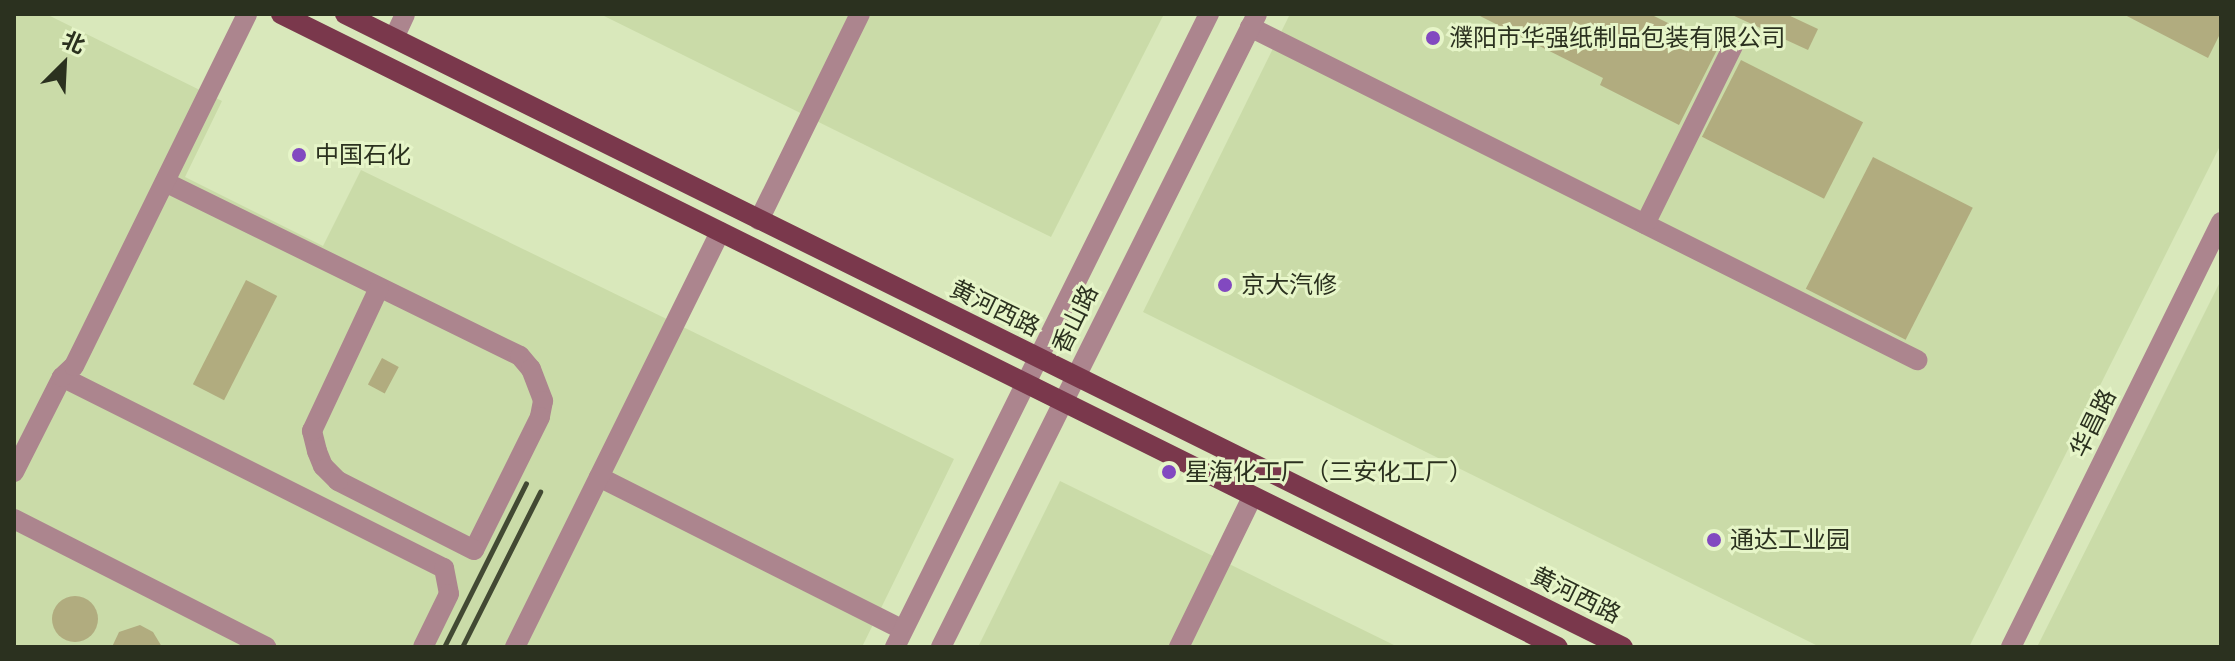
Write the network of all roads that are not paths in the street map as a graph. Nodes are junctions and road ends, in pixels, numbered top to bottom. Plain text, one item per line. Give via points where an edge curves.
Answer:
1 (247, 14) edge
2 (281, 14) edge
3 (345, 14) edge
4 (405, 14) edge
5 (860, 14) edge
6 (1209, 14) edge
7 (1253, 18) edge
8 (394, 38) junction
9 (1733, 46) dead end
10 (165, 182) junction
11 (759, 220) junction
12 (2221, 222) edge
13 (1645, 224) junction
14 (720, 232) junction
15 (379, 288) junction
16 (1038, 358) junction
17 (1917, 360) dead end
18 (62, 377) junction
19 (1075, 377) junction
20 (1025, 384) junction
21 (1062, 403) junction
22 (14, 472) edge
23 (599, 477) junction
24 (1252, 497) junction
25 (14, 519) edge
26 (899, 638) edge
27 (266, 647) edge
28 (423, 647) edge
29 (515, 647) edge
30 (941, 647) edge
31 (1179, 647) edge
32 (1558, 647) edge
33 (1623, 647) edge
34 (2011, 647) edge

1 - 10 street
2 - 14 main road
3 - 8 main road, 黄河西路
4 - 8 street
5 - 11 street
6 - 16 street, 香山路
7 - 13 street
7 - 19 street, 香山路
8 - 11 main road, 黄河西路
9 - 13 street
10 - 15 street
10 - 18 street via 74,366
11 - 16 main road, 黄河西路
12 - 34 street, 华昌路
13 - 17 street
14 - 20 main road
14 - 23 street
15 - 15 street via 312,431 317,451 338,481 474,550 540,417 538,381 520,356
16 - 19 main road, 黄河西路
16 - 20 street, 香山路
18 - 22 street
18 - 28 street via 444,568 449,594
19 - 21 street, 香山路
19 - 33 main road, 黄河西路
20 - 21 main road
20 - 26 street, 香山路
21 - 24 main road
21 - 30 street, 香山路
23 - 26 street
23 - 29 street
24 - 31 street
24 - 32 main road
25 - 27 street

